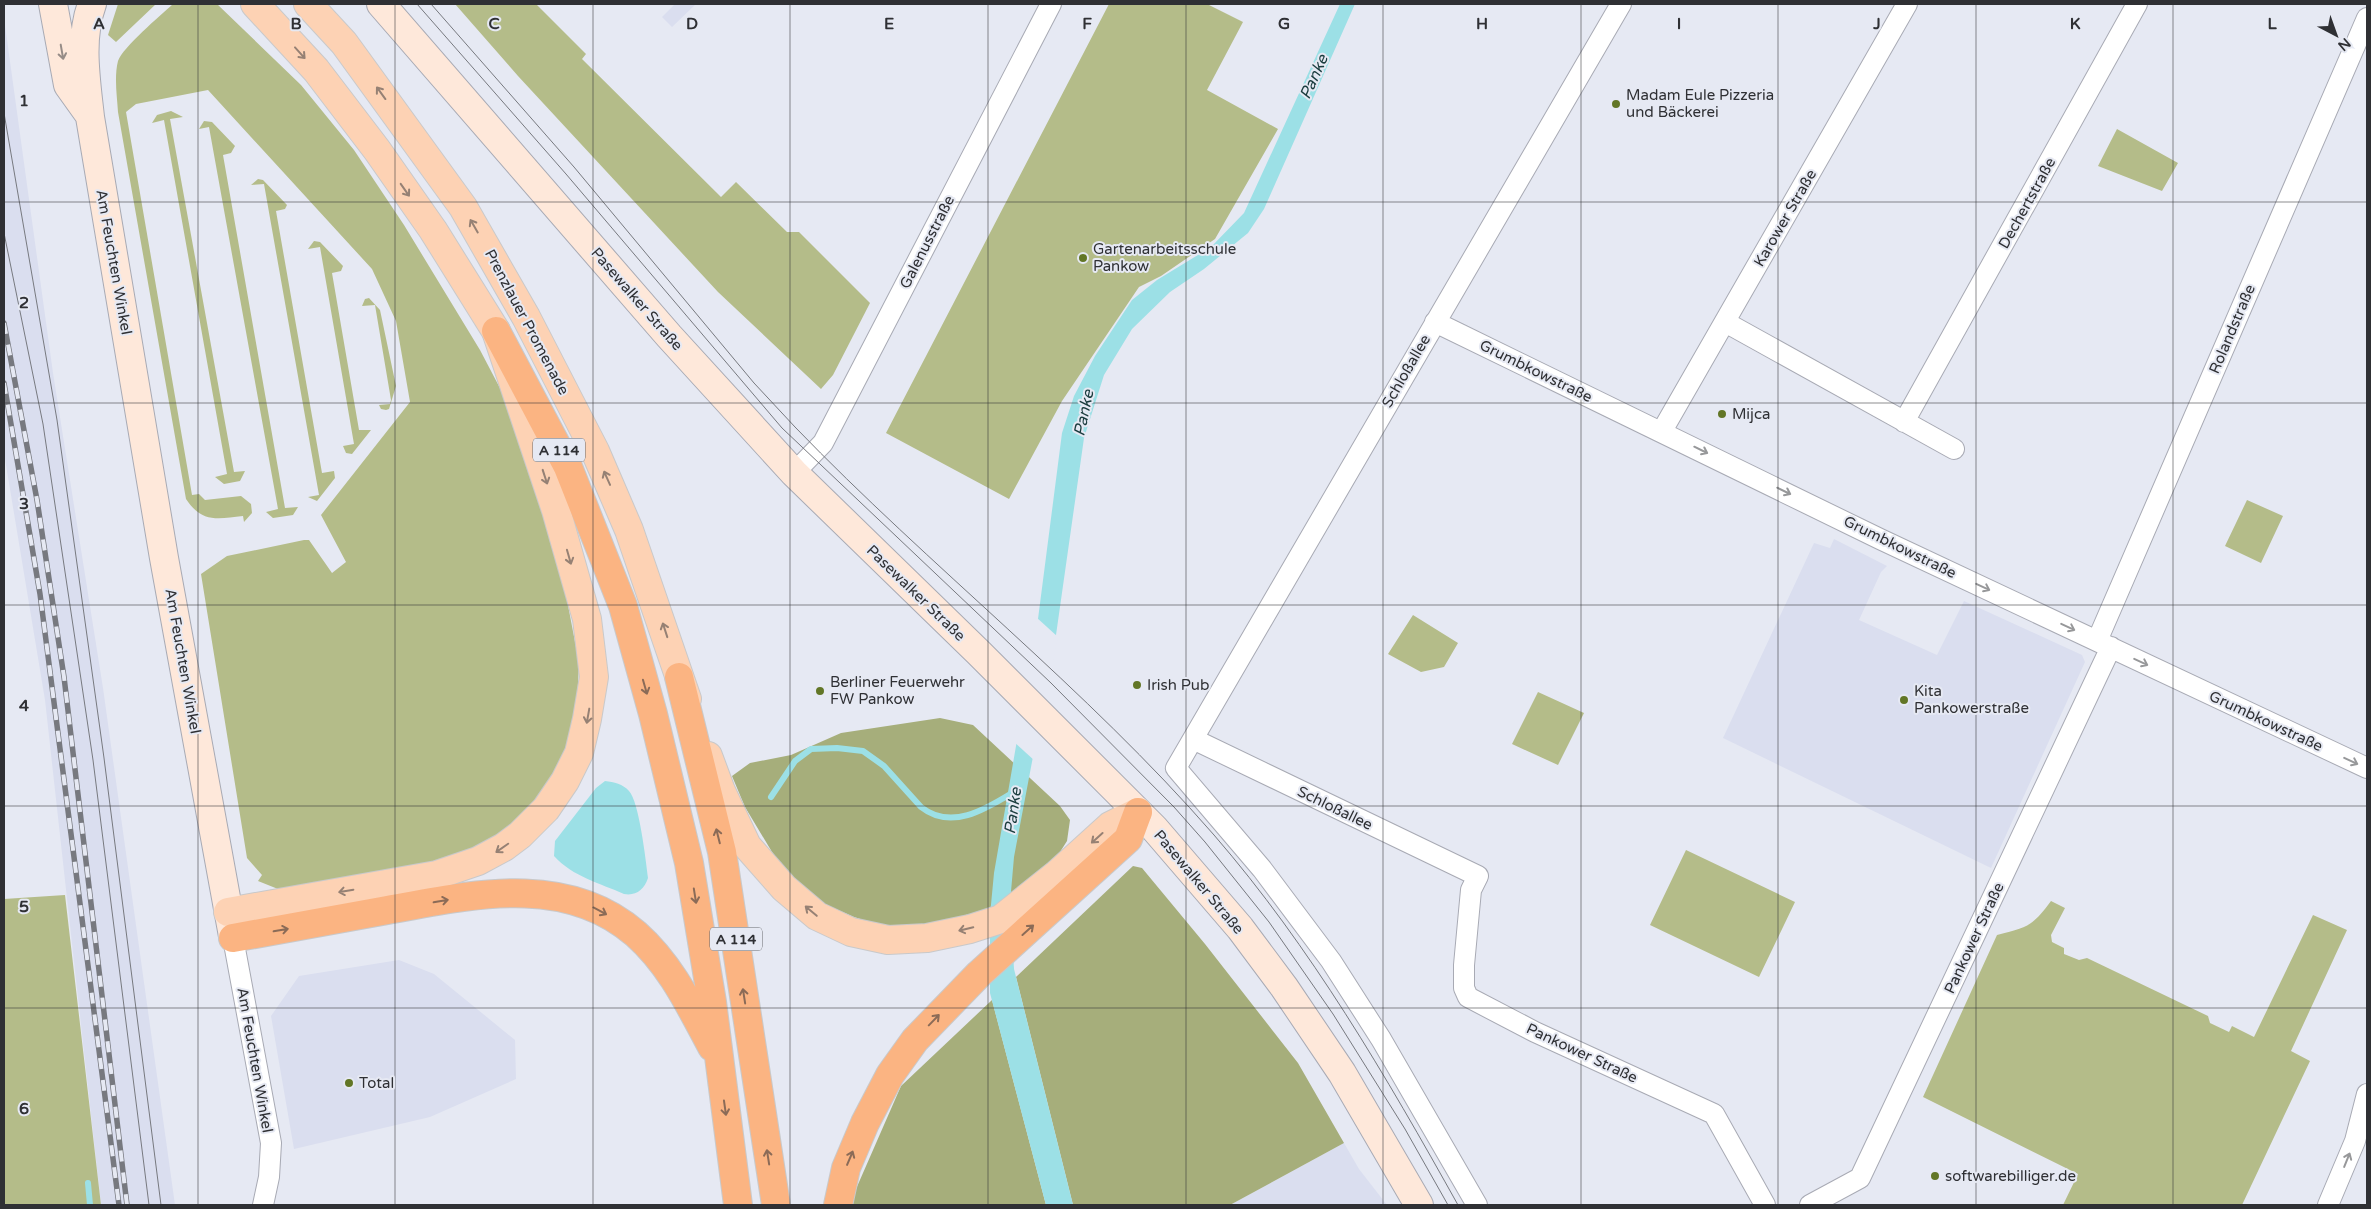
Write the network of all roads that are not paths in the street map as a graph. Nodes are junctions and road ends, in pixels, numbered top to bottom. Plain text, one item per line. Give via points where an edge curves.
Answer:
1 (54, 4) edge
2 (92, 4) edge
3 (255, 4) edge
4 (308, 4) edge
5 (380, 4) edge
6 (1051, 4) edge
7 (1621, 4) edge
8 (1907, 4) edge
9 (2137, 4) edge
10 (2367, 18) edge
11 (90, 117) junction
12 (1435, 322) junction
13 (1725, 322) junction
14 (496, 331) junction
15 (1904, 422) junction
16 (1662, 431) junction
17 (1954, 449) dead end
18 (794, 473) junction
19 (2104, 644) junction
20 (679, 677) junction
21 (1193, 740) junction
22 (2367, 768) edge
23 (1138, 812) junction
24 (1478, 876) joint
25 (230, 925) junction
26 (719, 1060) junction
27 (2367, 1094) edge
28 (263, 1205) edge
29 (738, 1205) edge
30 (776, 1205) edge
31 (838, 1205) edge
32 (1419, 1205) edge
33 (1477, 1205) edge
34 (1765, 1205) edge
35 (1810, 1205) edge
36 (2328, 1205) edge

1 -> 11 main road, Am Feuchten Winkel via 68,85
2 - 11 main road, Am Feuchten Winkel via 86,19 85,68
3 -> 14 main road via 316,70 377,150 433,230
20 -> 4 main road, Prenzlauer Promenade via 629,530 595,451 526,317 463,207 344,43
5 - 18 main road, Pasewalker Straße via 669,336
6 - 18 street, Galenusstraße via 823,443
7 - 12 street, Schloßallee
8 - 13 street, Karower Straße
9 - 15 street, Dechertstraße
10 - 19 street, Rolandstraße
11 - 25 main road, Am Feuchten Winkel
12 - 16 street, Grumbkowstraße
12 - 21 street, Schloßallee
13 - 15 street
13 - 16 street, Karower Straße
14 -> 25 main road via 556,510 587,619 594,677 579,753 557,794 540,816 504,847 478,861 437,875
14 -> 26 highway, A 114 via 568,467 622,606 653,714 689,863
15 - 17 street
16 -> 19 street, Grumbkowstraße
18 - 23 main road, Pasewalker Straße via 1022,694
19 -> 22 street, Grumbkowstraße
19 - 35 street, Pankower Straße via 1860,1178
23 -> 20 main road, Prenzlauer Promenade via 1110,826 1001,919 927,938 888,940 851,932 817,916 784,888 746,846 721,791
30 -> 20 highway, A 114 via 722,852
21 - 24 street, Schloßallee
21 - 33 street, Schloßallee via 1176,768 1262,869 1331,960 1381,1039
31 -> 23 highway via 846,1168 865,1123 890,1075 915,1040 978,974 1128,839
23 - 32 main road, Pasewalker Straße via 1240,928 1284,987 1342,1072
24 - 34 street, Pankower Straße via 1472,890 1464,965 1464,988 1468,997 1535,1032 1714,1114
25 -> 26 highway via 481,894 514,892 571,899 614,918 654,951 675,978
25 - 28 street, Am Feuchten Winkel via 271,1143
26 -> 29 highway, A 114
36 -> 27 street via 2355,1141

